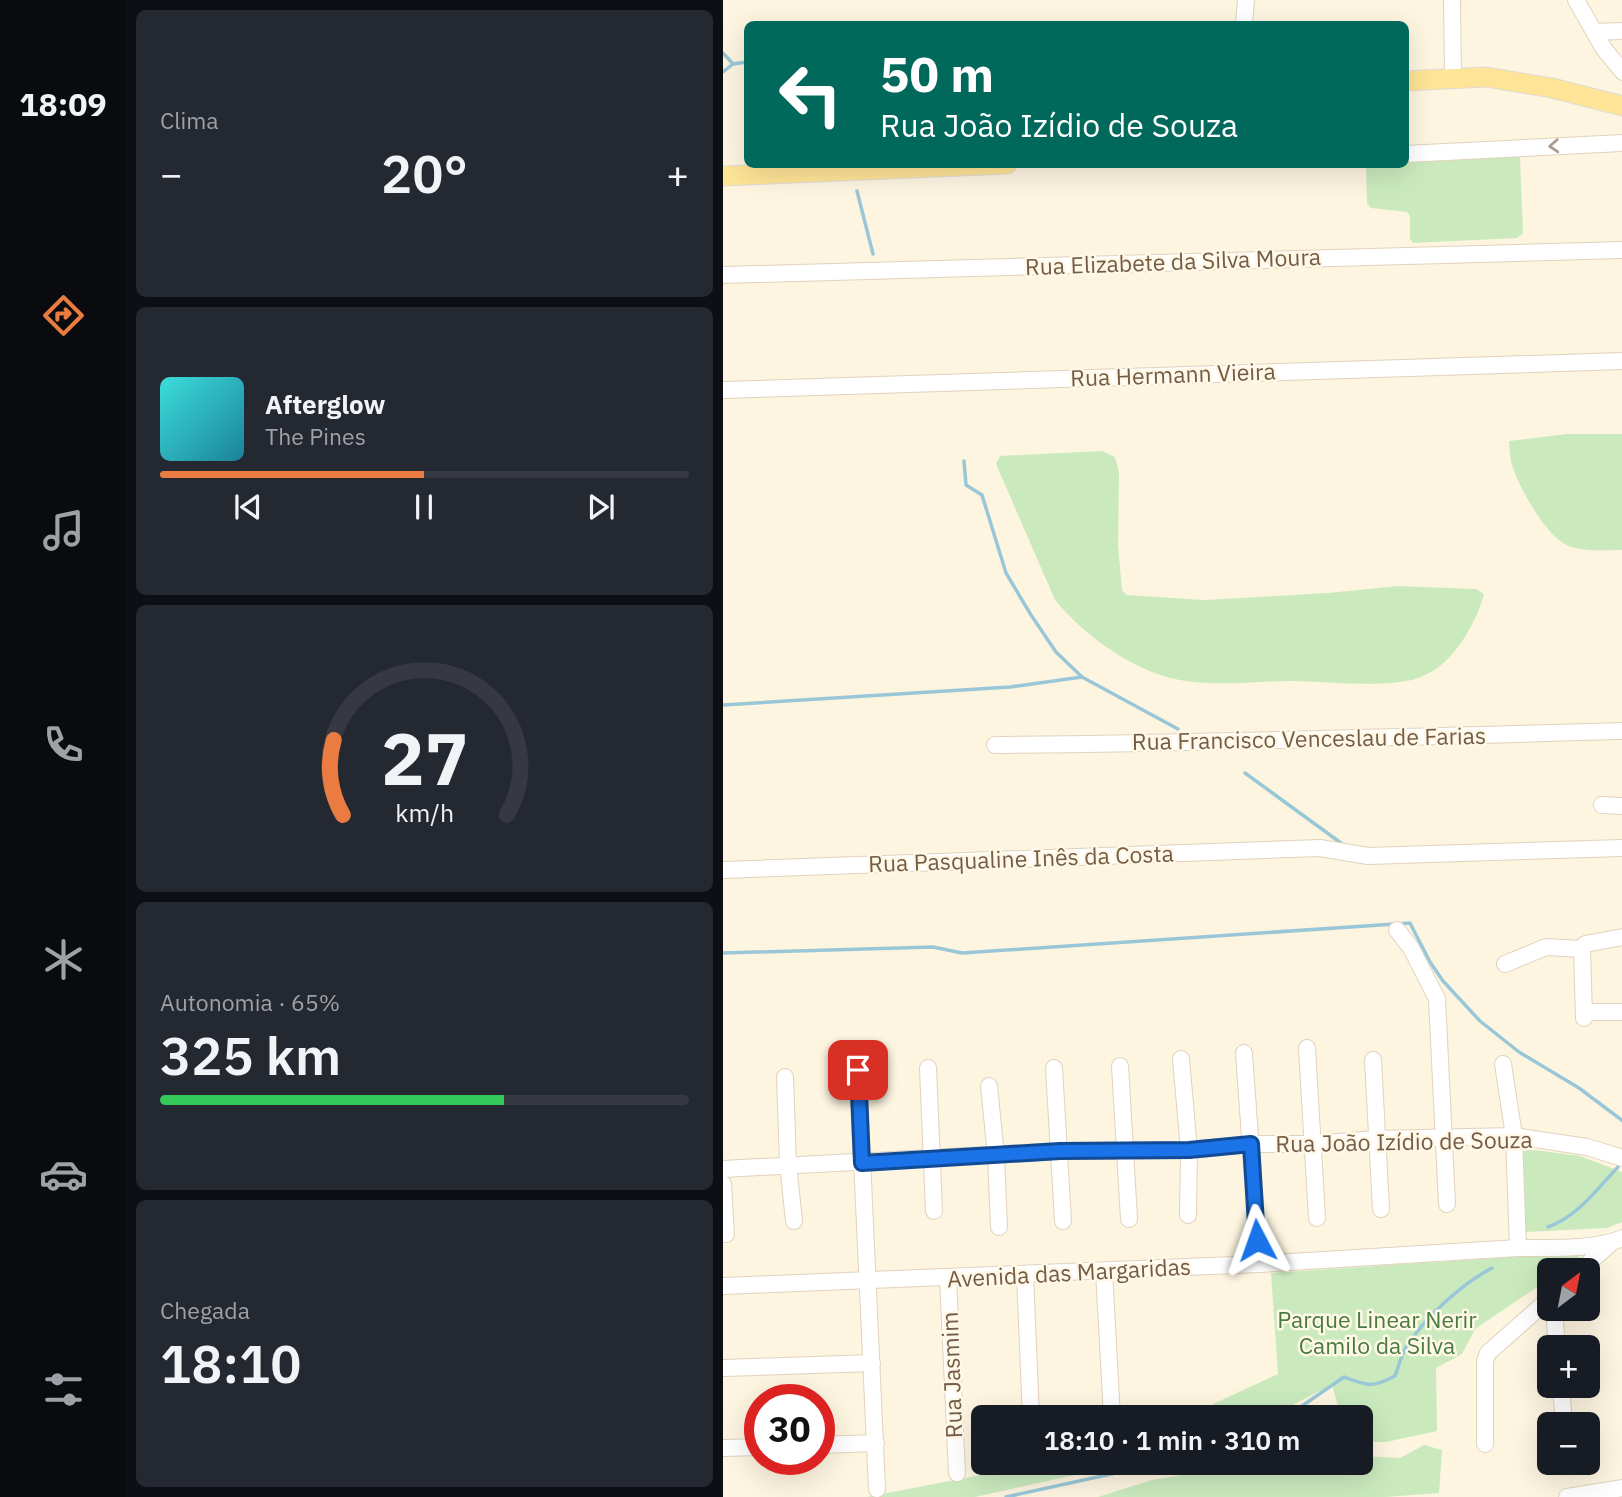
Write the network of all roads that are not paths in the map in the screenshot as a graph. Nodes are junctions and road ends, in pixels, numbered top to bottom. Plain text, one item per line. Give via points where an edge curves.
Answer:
1 (1246, 0) edge
2 (1452, 0) edge
3 (1576, 0) edge
4 (1244, 21) edge
5 (1622, 31) edge
6 (1594, 32) junction
7 (1622, 72) edge
8 (1453, 77) junction
9 (1409, 81) edge
10 (1622, 106) edge
11 (1622, 143) edge
12 (1409, 154) edge
13 (912, 168) edge
14 (723, 176) edge
15 (1622, 250) edge
16 (723, 275) edge
17 (1622, 361) edge
18 (723, 390) edge
19 (1622, 731) edge
20 (995, 745) dead end
21 (1602, 805) dead end
22 (1622, 806) edge
23 (1622, 848) edge
24 (723, 870) edge
25 (1397, 930) dead end
26 (1622, 937) edge
27 (1582, 949) junction
28 (1505, 964) dead end
29 (1622, 1012) edge
30 (1307, 1048) dead end
31 (1244, 1053) dead end
32 (1181, 1059) dead end
33 (1373, 1060) dead end
34 (1120, 1066) dead end
35 (1508, 1066) dead end
36 (928, 1068) dead end
37 (1054, 1068) dead end
38 (858, 1070) dead end
39 (785, 1077) dead end
40 (989, 1086) dead end
41 (1513, 1136) junction
42 (1444, 1137) junction
43 (1376, 1139) junction
44 (1251, 1144) junction
45 (1313, 1144) junction
46 (1189, 1150) junction
47 (1060, 1151) junction
48 (1123, 1151) junction
49 (995, 1156) junction
50 (930, 1158) junction
51 (1622, 1158) edge
52 (862, 1163) junction
53 (788, 1164) junction
54 (723, 1169) edge
55 (723, 1184) edge
56 (1447, 1204) dead end
57 (1381, 1209) dead end
58 (934, 1211) dead end
59 (1188, 1215) dead end
60 (1317, 1218) dead end
61 (1129, 1219) dead end
62 (794, 1221) dead end
63 (1063, 1221) dead end
64 (999, 1227) dead end
65 (726, 1234) dead end
66 (1617, 1240) edge
67 (1518, 1248) junction
68 (1595, 1258) edge
69 (1259, 1265) junction
70 (1104, 1271) junction
71 (1025, 1275) junction
72 (948, 1278) junction
73 (868, 1282) junction
74 (723, 1286) edge
75 (1537, 1310) edge
76 (872, 1363) junction
77 (723, 1368) edge
78 (1031, 1405) edge
79 (1111, 1405) edge
80 (876, 1443) junction
81 (835, 1444) edge
82 (1485, 1444) dead end
83 (744, 1447) edge
84 (723, 1448) edge
85 (956, 1473) dead end
86 (1622, 1488) edge
87 (877, 1489) dead end
88 (1567, 1497) edge

1 - 4 street
2 - 8 street
3 - 6 street
5 - 6 street
6 - 7 street
8 - 9 main road
8 - 10 main road via 1496,78
11 -> 12 street
13 - 14 main road
15 - 16 street, Rua Elizabete da Silva Moura
17 - 18 street, Rua Hermann Vieira
19 - 20 street, Rua Francisco Venceslau de Farias
21 - 22 street
23 - 24 street, Rua Pasqualine Inês da Costa via 1382,856 1320,848
25 - 42 street via 1437,999
26 - 27 street via 1591,941
27 - 28 street via 1546,947
27 - 29 street via 1584,1015
30 - 45 street
31 - 44 street
32 - 46 street
33 - 43 street
34 - 48 street
35 - 41 street
36 - 50 street
37 - 47 street
38 - 52 street
39 - 53 street
40 - 49 street
41 - 42 street, Rua João Izídio de Souza
41 - 51 street, Rua João Izídio de Souza via 1587,1147
41 - 67 street
42 - 43 street, Rua João Izídio de Souza
42 - 56 street
43 - 45 street, Rua João Izídio de Souza
43 - 57 street
44 - 45 street, Rua João Izídio de Souza
44 - 46 street, Rua João Izídio de Souza
44 - 69 street
45 - 60 street
46 - 48 street, Rua João Izídio de Souza
46 - 59 street
47 - 48 street, Rua João Izídio de Souza
47 - 49 street, Rua João Izídio de Souza
47 - 63 street
48 - 61 street
49 - 50 street, Rua João Izídio de Souza
49 - 64 street
50 - 52 street, Rua João Izídio de Souza
50 - 58 street
52 - 53 street, Rua João Izídio de Souza
52 - 73 street
53 - 54 street, Rua João Izídio de Souza
53 - 62 street
55 - 65 street
66 - 67 street, Avenida das Margaridas
66 - 68 street
67 - 69 street, Avenida das Margaridas
69 - 70 street, Avenida das Margaridas
70 - 71 street, Avenida das Margaridas
70 - 79 street
71 - 72 street, Avenida das Margaridas
71 - 78 street
72 - 73 street, Avenida das Margaridas
72 - 85 street, Rua Jasmim
73 - 74 street, Avenida das Margaridas
73 - 76 street
75 - 82 street via 1488,1353
76 - 77 street
76 - 80 street
80 - 81 street
80 - 87 street
83 - 84 street
86 - 88 street

